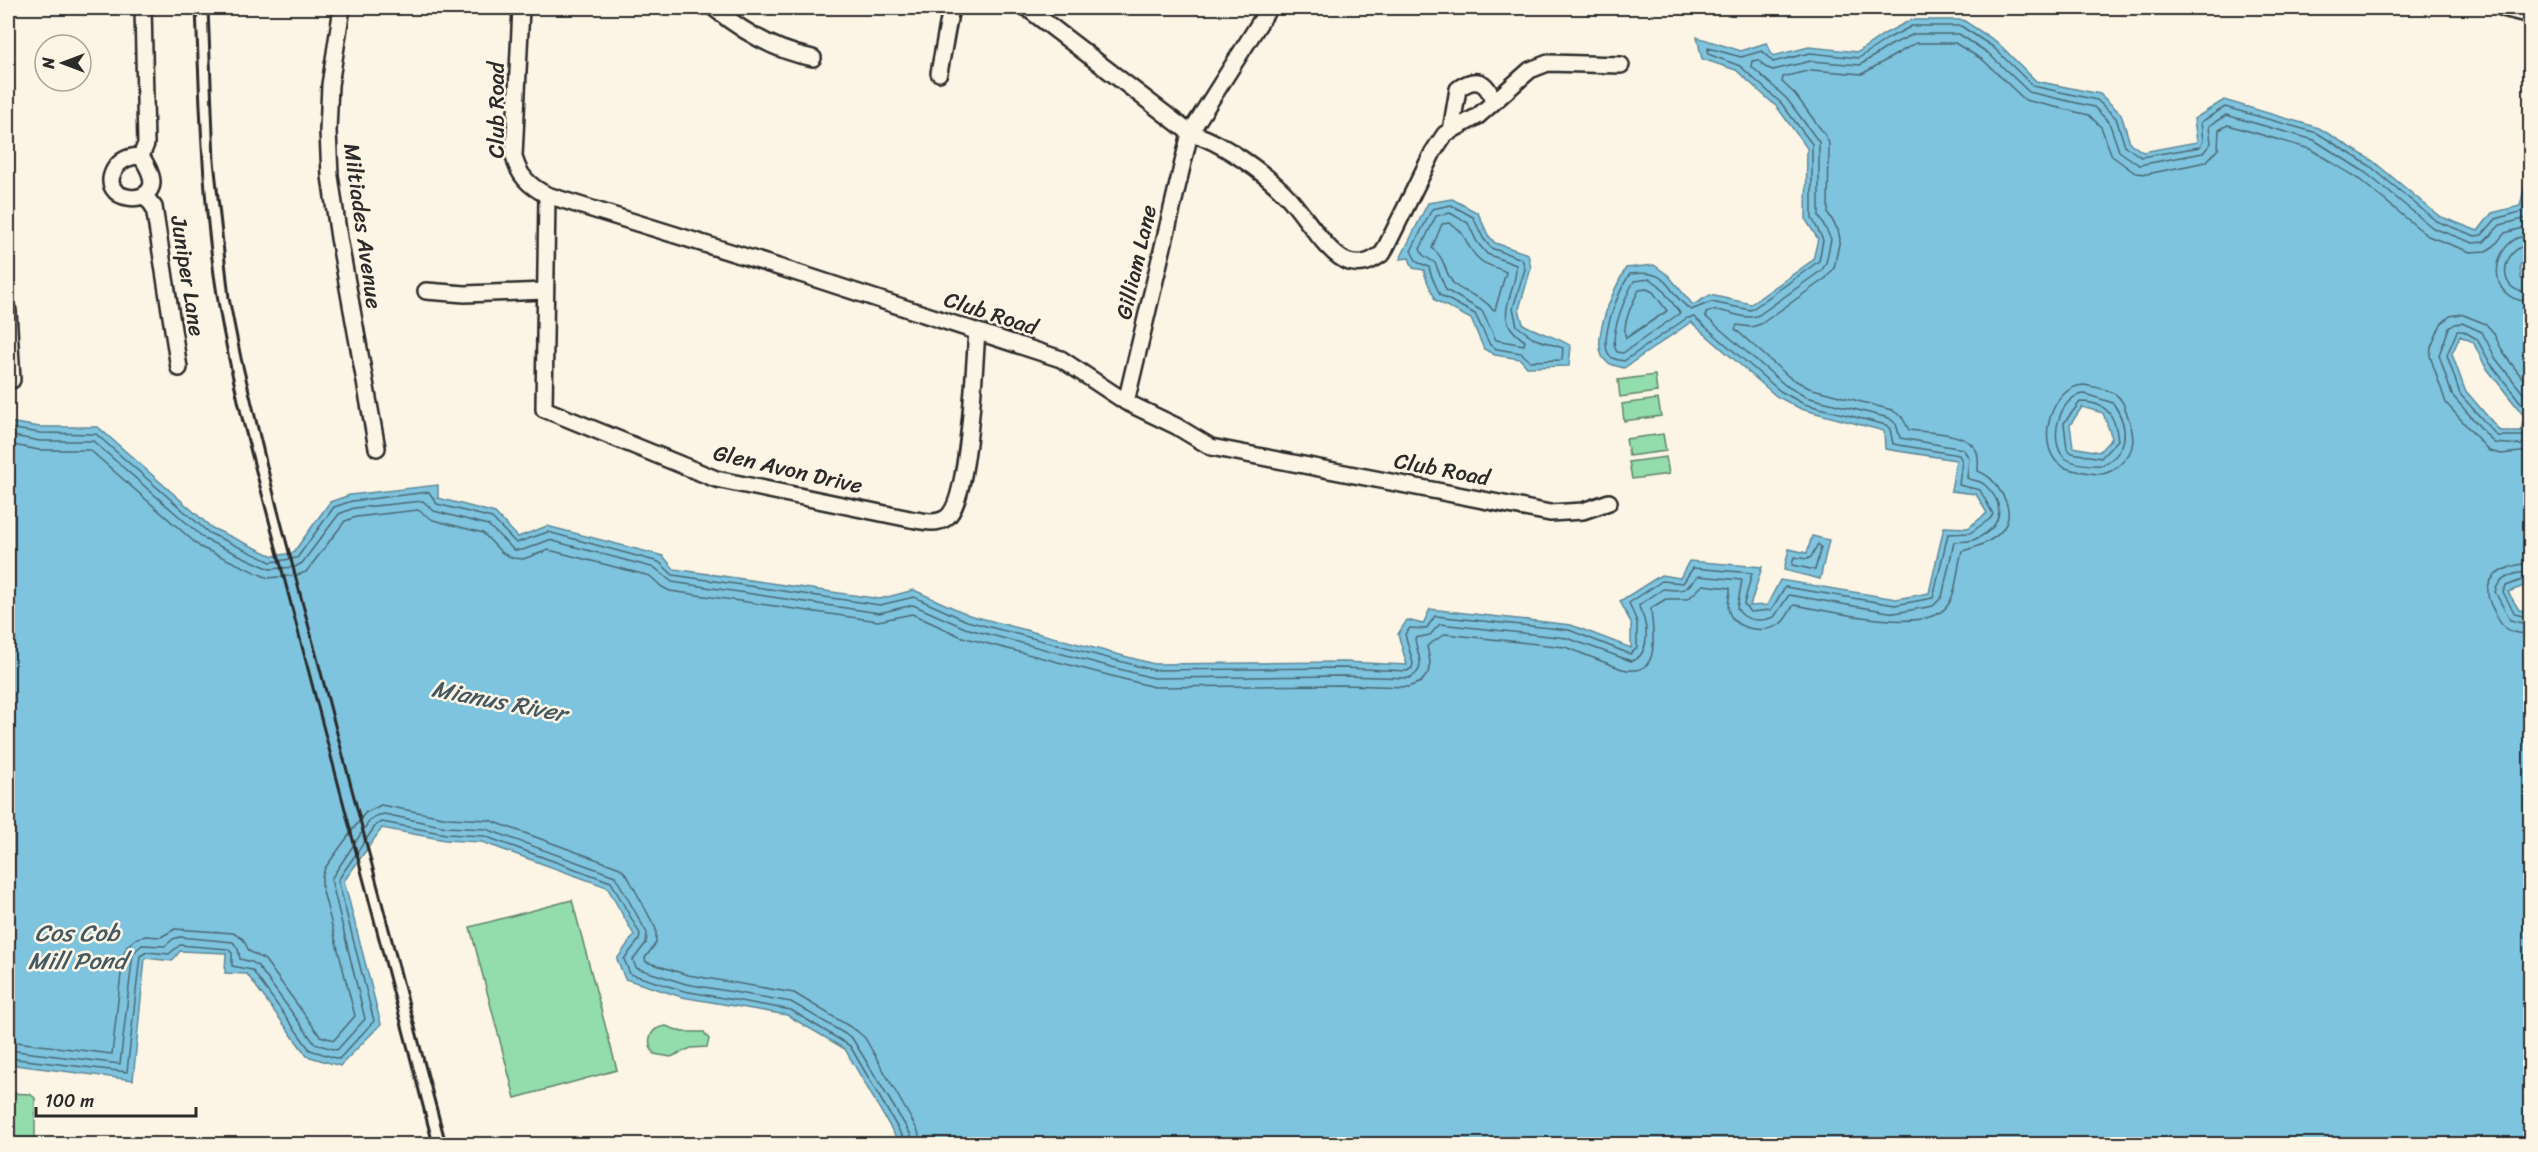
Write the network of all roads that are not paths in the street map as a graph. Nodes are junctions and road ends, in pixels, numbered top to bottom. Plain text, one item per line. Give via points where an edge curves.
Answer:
1 (143, 8) edge
2 (342, 8) edge
3 (521, 8) edge
4 (714, 8) edge
5 (951, 8) edge
6 (1269, 8) edge
7 (2503, 8) edge
8 (1037, 10) edge
9 (2530, 15) edge
10 (813, 58) dead end
11 (1621, 65) dead end
12 (939, 73) dead end
13 (1493, 101) junction
14 (1451, 131) junction
15 (1190, 133) junction
16 (141, 156) junction
17 (144, 195) junction
18 (547, 195) junction
19 (426, 291) dead end
20 (545, 291) junction
21 (8, 312) edge
22 (977, 332) junction
23 (179, 368) dead end
24 (12, 380) dead end
25 (1126, 402) junction
26 (377, 448) dead end
27 (1609, 502) dead end

1 - 16 street, Juniper Lane via 146,144
2 - 26 street, Miltiades Avenue via 330,85 330,176
3 - 18 street, Club Road via 514,156 522,176
4 - 10 street via 770,45
5 - 12 street
6 - 15 street, Gilliam Lane
7 - 9 street
8 - 15 street
11 - 13 street via 1548,63 1530,70
13 - 14 street via 1478,116
13 - 14 street via 1484,84 1466,83 1458,89
14 - 15 street via 1433,152 1383,254 1369,263 1349,262 1334,255 1285,194 1206,137
15 - 25 street, Gilliam Lane
16 - 17 street, Juniper Lane via 151,174
16 - 17 street, Juniper Lane via 133,156 117,166 112,186 127,198
17 - 23 street, Juniper Lane via 154,207
18 - 20 street, Glen Avon Drive
18 - 22 street, Club Road
19 - 20 street
20 - 22 street, Glen Avon Drive via 544,409 716,479 937,522 948,517 955,506 965,470
21 - 24 street
22 - 25 street, Club Road via 1061,359
25 - 27 street, Club Road via 1211,447 1550,513 1583,511

